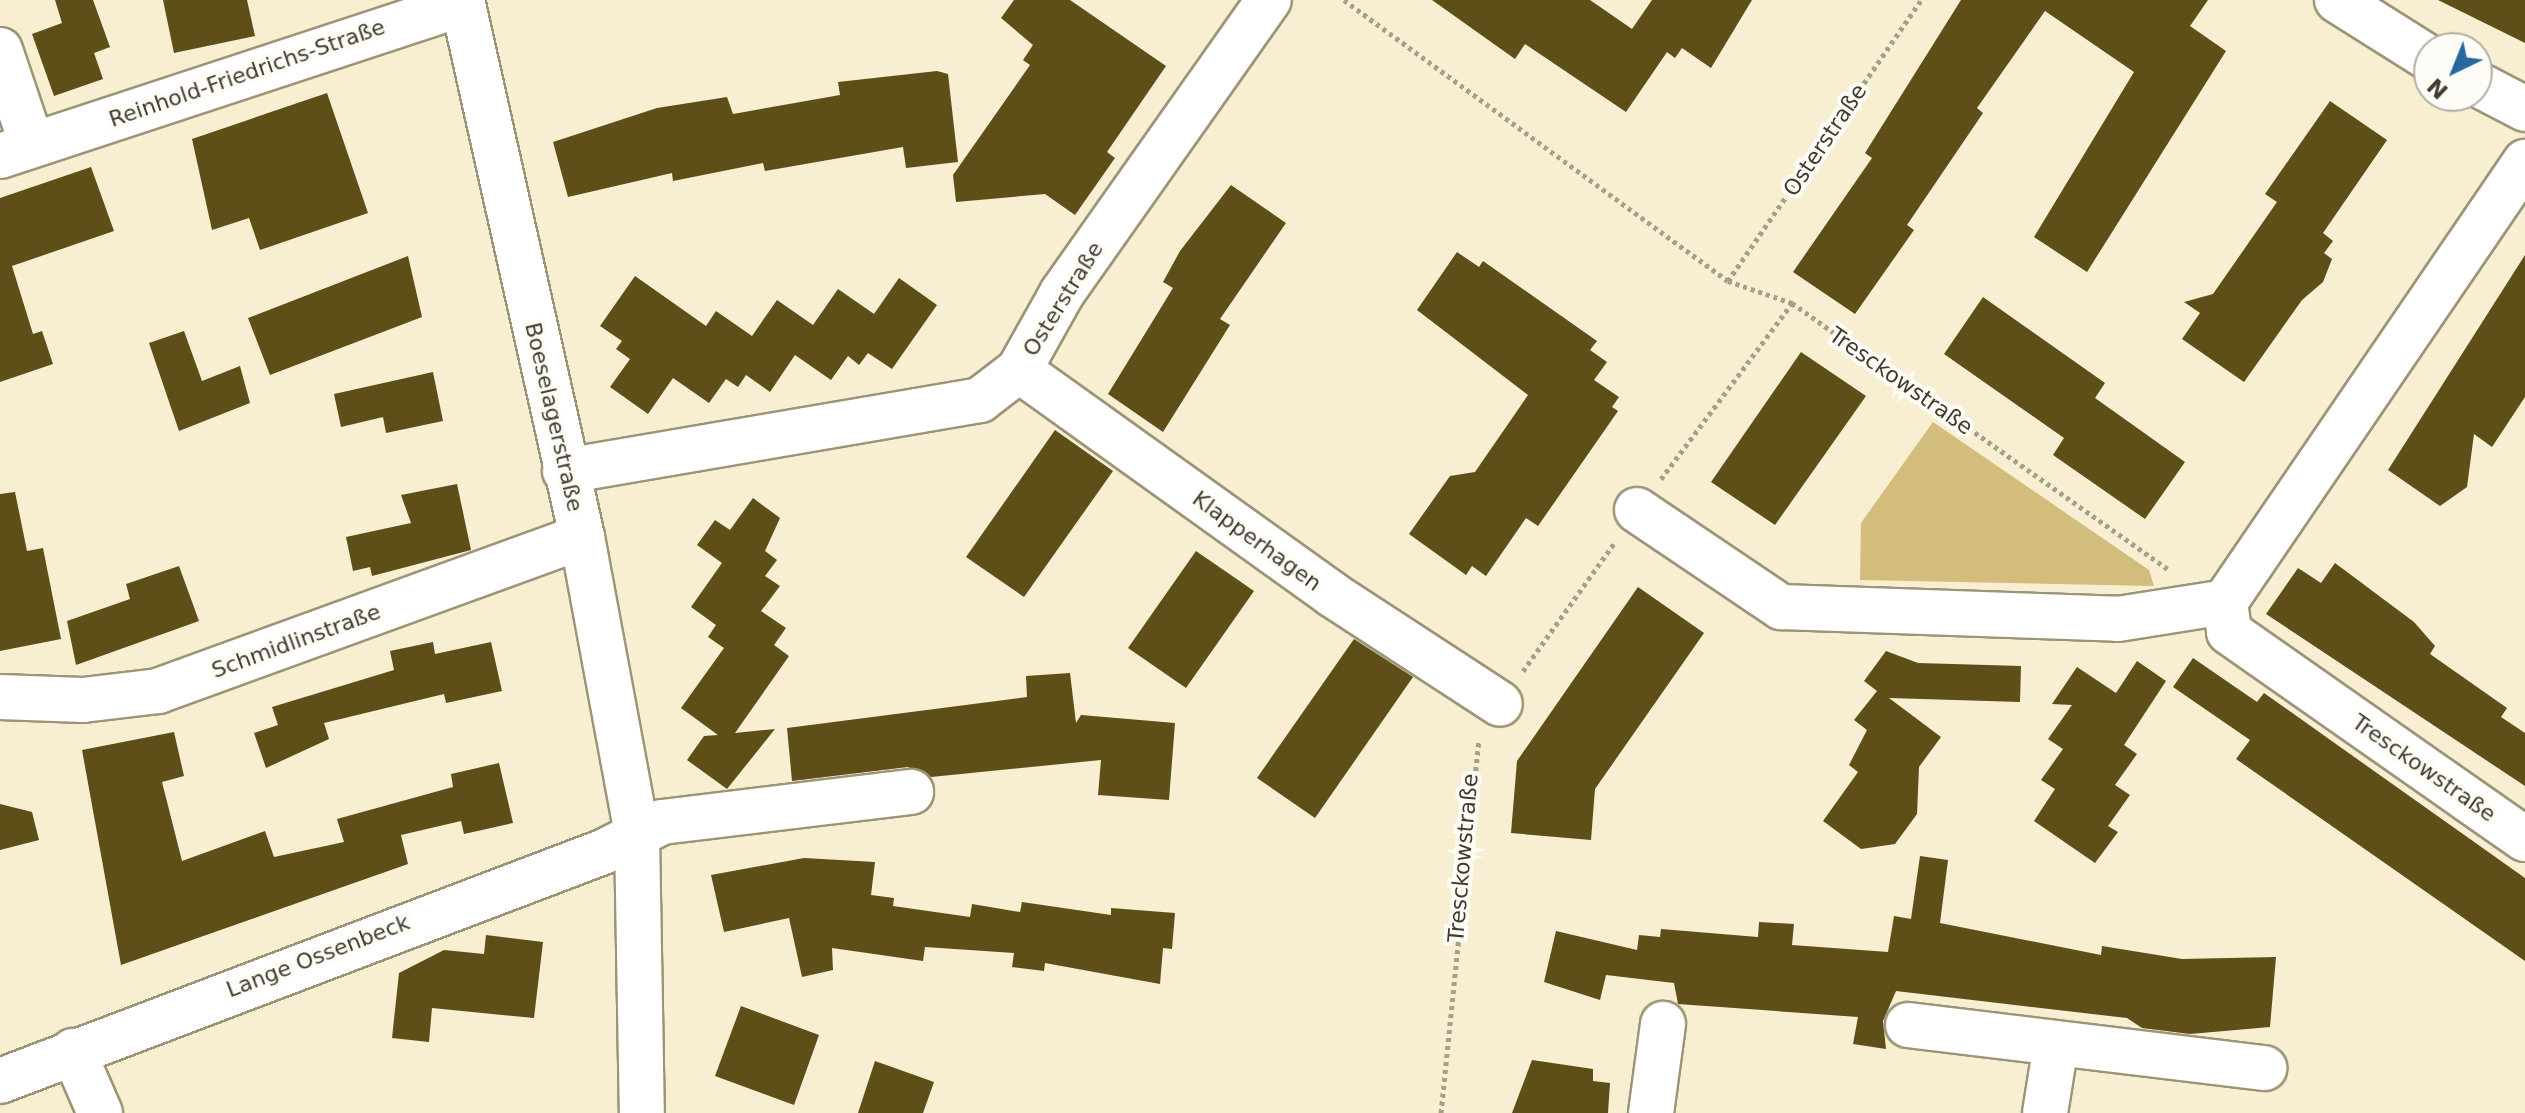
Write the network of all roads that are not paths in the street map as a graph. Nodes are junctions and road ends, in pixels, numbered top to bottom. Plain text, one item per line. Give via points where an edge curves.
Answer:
1 (1269, 0) edge
2 (2337, 0) edge
3 (462, 2) edge
4 (2413, 48) edge
5 (0, 50) edge
6 (2493, 92) edge
7 (2525, 109) edge
8 (16, 150) edge
9 (2525, 162) edge
10 (1019, 370) junction
11 (565, 471) junction
12 (1637, 510) road end
13 (582, 537) junction
14 (2225, 602) junction
15 (0, 697) edge
16 (1500, 704) road end
17 (911, 792) dead end
18 (637, 835) junction
19 (2525, 839) edge
20 (1663, 1024) dead end
21 (1908, 1025) dead end
22 (2056, 1044) junction
23 (73, 1051) junction
24 (2264, 1068) dead end
25 (0, 1081) edge
26 (100, 1113) edge
27 (642, 1113) edge
28 (1651, 1113) edge
29 (2045, 1113) edge

1 - 10 street, Osterstraße via 1062,293
2 - 4 street
3 - 8 street, Reinhold-Friedrichs-Straße
3 - 11 street, Boeselagerstraße
5 - 8 street, Reinhold-Friedrichs-Straße
6 - 7 street
9 - 14 street
10 - 11 street, Osterstraße via 980,400 953,410 908,410
10 - 16 street, Klapperhagen via 1333,595
11 - 13 street, Boeselagerstraße
12 - 14 street via 1781,607 2118,619
13 - 15 street, Schmidlinstraße via 158,691 83,700
13 - 18 street, Boeselagerstraße
14 - 19 street, Tresckowstraße via 2229,632
17 - 18 street via 662,822
18 - 23 street, Lange Ossenbeck
18 - 27 street, Boeselagerstraße
20 - 28 street
21 - 22 street
22 - 24 street
22 - 29 street
23 - 25 street, Lange Ossenbeck
23 - 26 street

